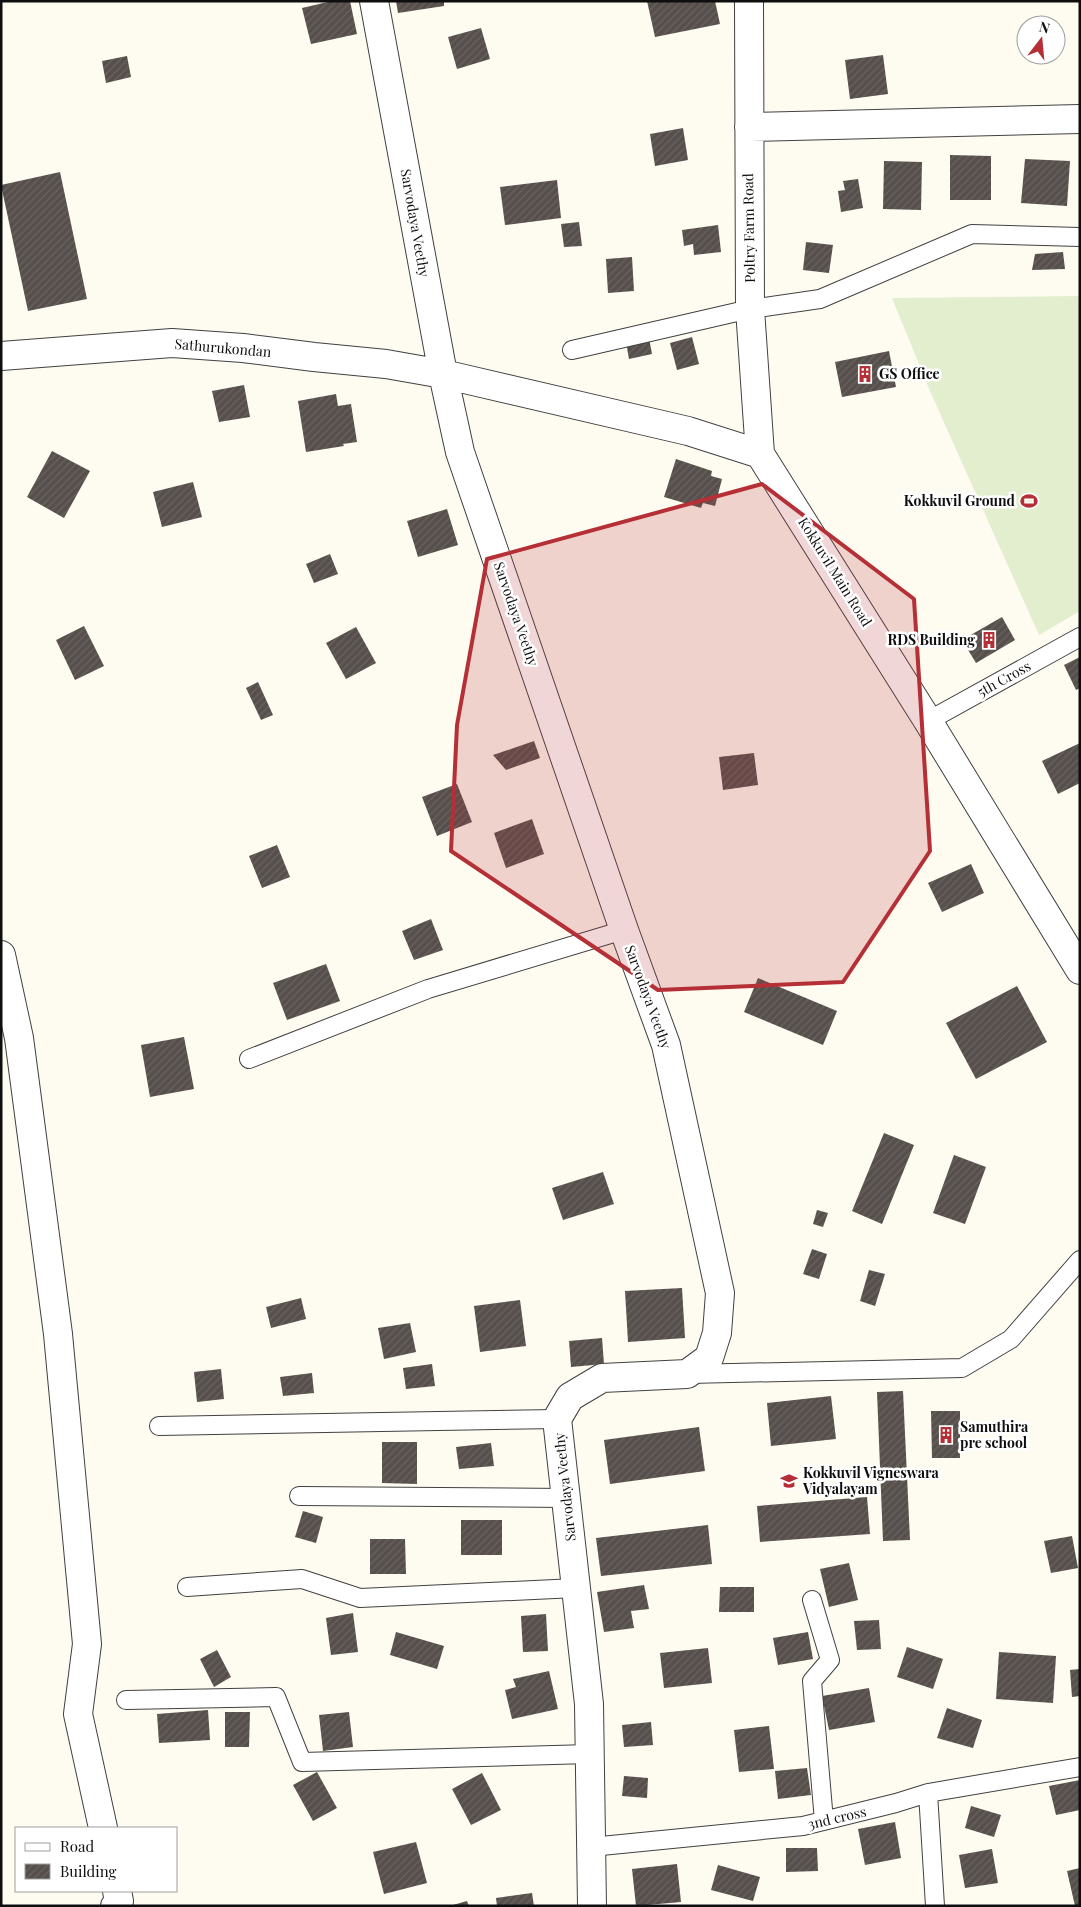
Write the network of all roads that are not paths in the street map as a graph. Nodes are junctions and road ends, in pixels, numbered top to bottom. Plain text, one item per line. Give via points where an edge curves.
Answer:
1 (374, 1) edge
2 (749, 1) edge
3 (1080, 119) edge
4 (749, 127) junction
5 (1080, 236) edge
6 (750, 309) junction
7 (572, 350) dead end
8 (1, 356) edge
9 (443, 374) junction
10 (760, 454) junction
11 (1080, 637) edge
12 (928, 721) junction
13 (624, 930) junction
14 (1072, 942) edge
15 (1, 955) edge
16 (1080, 970) edge
17 (249, 1059) dead end
18 (1080, 1260) edge
19 (687, 1374) junction
20 (558, 1419) junction
21 (158, 1426) dead end
22 (299, 1496) dead end
23 (566, 1498) junction
24 (186, 1587) dead end
25 (576, 1588) junction
26 (812, 1600) dead end
27 (126, 1700) dead end
28 (590, 1754) junction
29 (1080, 1767) edge
30 (928, 1793) junction
31 (824, 1821) junction
32 (103, 1827) edge
33 (591, 1847) junction
34 (117, 1892) edge
35 (115, 1906) edge
36 (592, 1906) edge
37 (935, 1906) edge

1 - 9 street, Sarvodaya Veethy
2 - 4 street, Poltry Farm Road
3 - 4 street
4 - 6 street, Poltry Farm Road
5 - 6 lane via 972,234 820,299
6 - 7 lane
6 - 10 street, Poltry Farm Road
8 - 9 street, Sathurukondan via 172,343 386,364
9 - 10 street via 688,431
9 - 13 street, Sarvodaya Veethy via 460,452
10 - 12 street, Kokkuvil Main Road
11 - 12 lane, 5th Cross
12 - 14 street, Kokkuvil Main Road
13 - 17 lane via 428,989
13 - 19 street, Sarvodaya Veethy via 666,1045 720,1293 717,1333 709,1358
14 - 16 street, Kokkuvil Main Road
15 - 32 street via 19,1038 58,1334 87,1644 78,1714
18 - 19 lane via 1011,1339 962,1368
19 - 20 street, Sarvodaya Veethy via 602,1378 570,1397
20 - 21 lane
20 - 23 street, Sarvodaya Veethy
22 - 23 lane
23 - 25 street, Sarvodaya Veethy
24 - 25 lane via 302,1579 360,1598
25 - 28 street, Sarvodaya Veethy via 589,1704
26 - 31 lane via 830,1660 812,1681
27 - 28 lane via 276,1697 302,1762
28 - 33 street, Sarvodaya Veethy
29 - 30 lane, 3nd cross
30 - 31 lane, 3nd cross
30 - 37 lane
31 - 33 lane, 3nd cross via 803,1826
33 - 36 street, Sarvodaya Veethy
34 - 35 street via 119,1901

